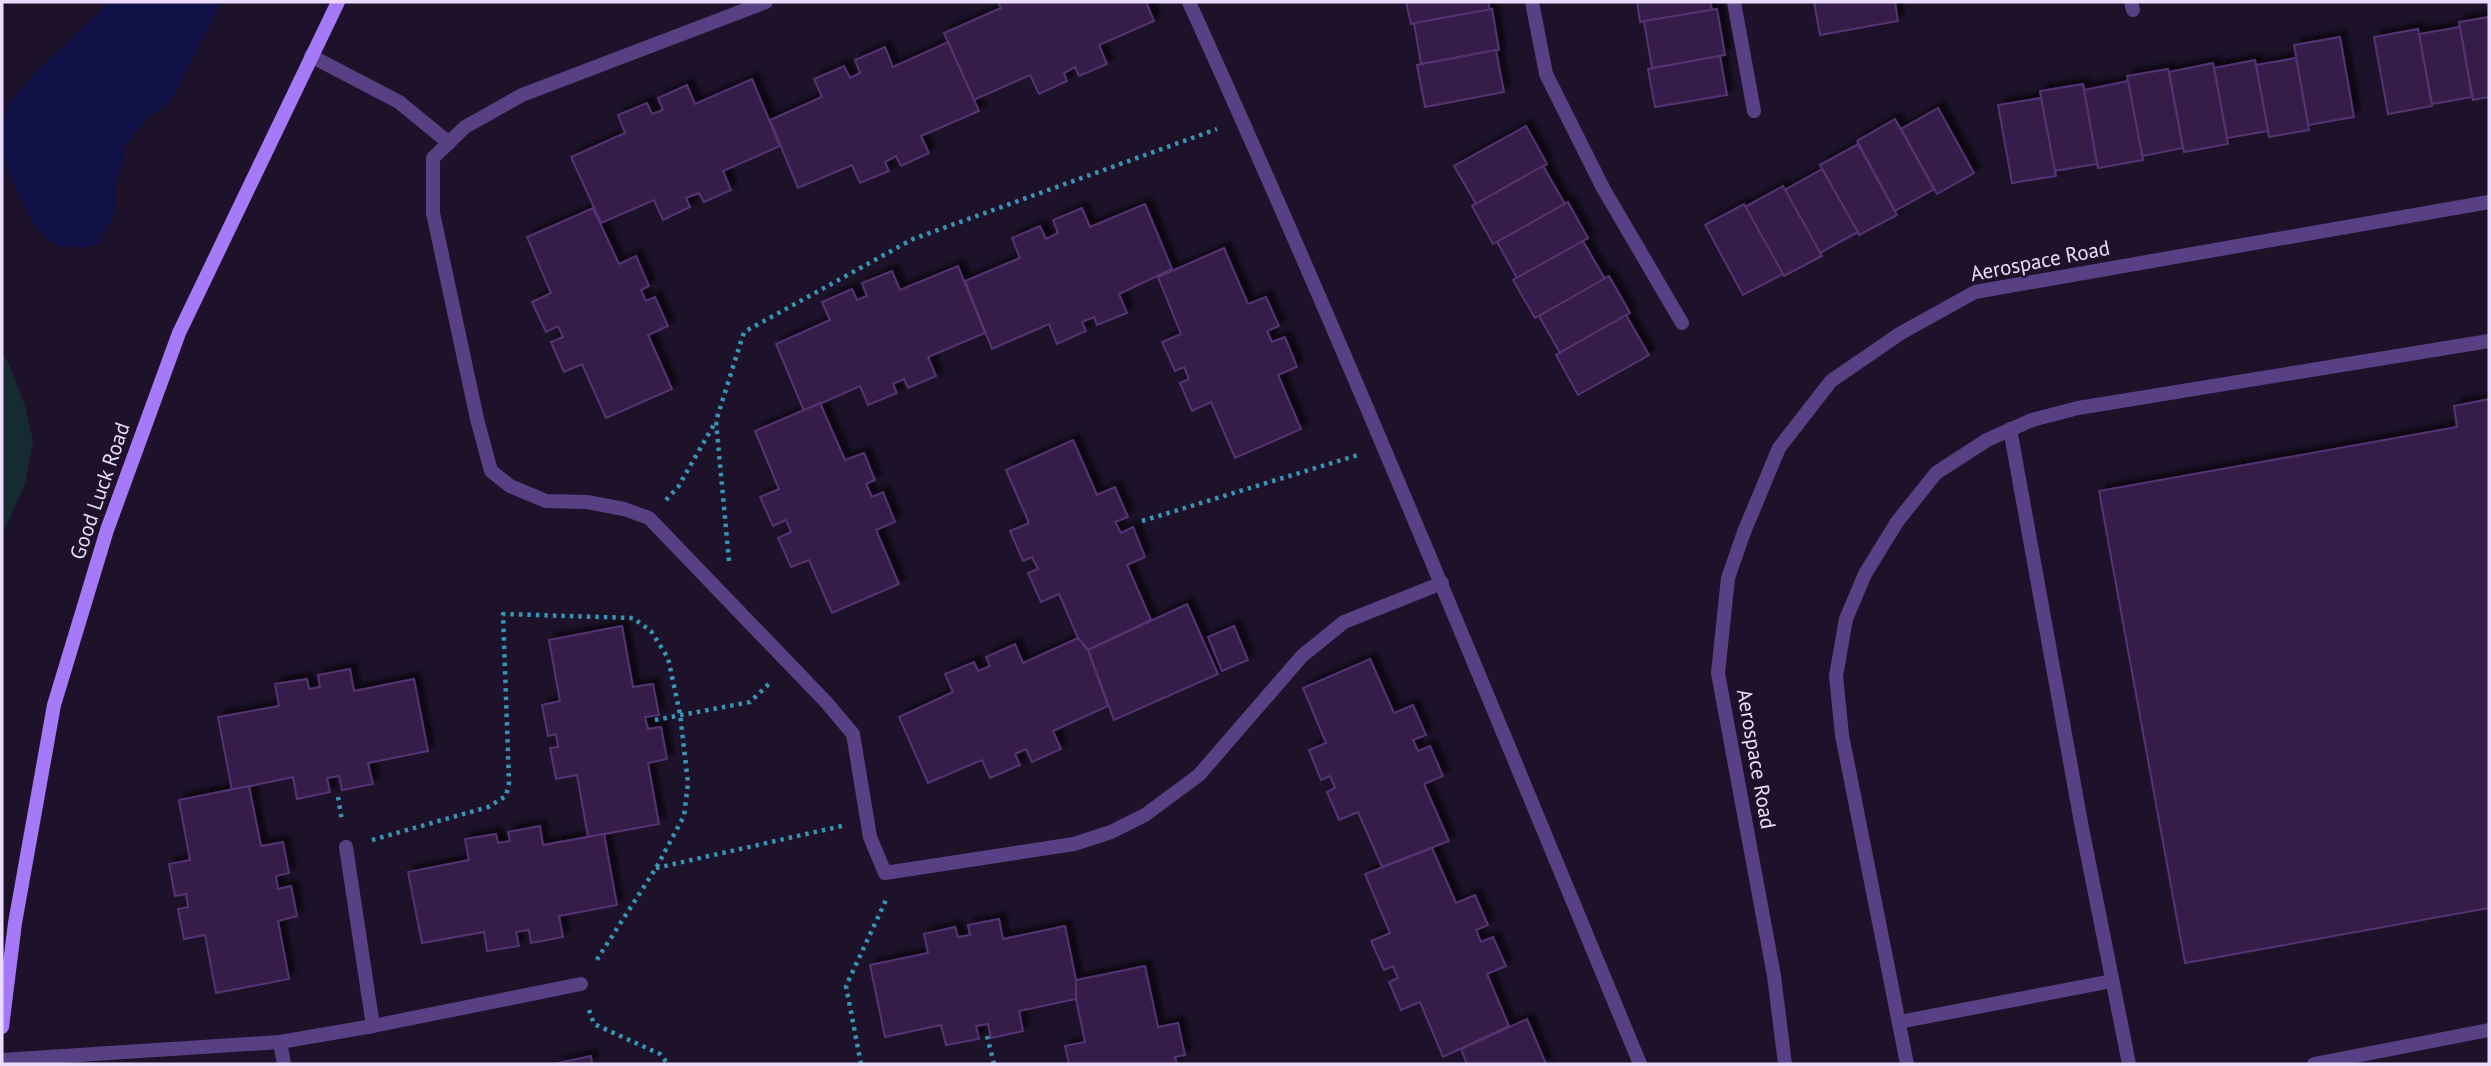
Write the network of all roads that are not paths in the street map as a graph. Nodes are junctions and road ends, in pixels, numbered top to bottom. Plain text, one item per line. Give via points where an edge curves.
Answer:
1 (338, 2) edge
2 (766, 2) edge
3 (1189, 2) edge
4 (1532, 2) edge
5 (1734, 2) edge
6 (311, 56) junction
7 (1754, 111) dead end
8 (449, 143) junction
9 (2489, 202) edge
10 (1682, 323) dead end
11 (2489, 341) edge
12 (2010, 429) junction
13 (1441, 583) junction
14 (346, 847) road end
15 (2112, 981) junction
16 (581, 984) road end
17 (1899, 1022) junction
18 (373, 1026) junction
19 (2, 1027) edge
20 (2489, 1030) edge
21 (280, 1042) junction
22 (2, 1060) edge
23 (284, 1064) edge
24 (1640, 1064) edge
25 (1785, 1064) edge
26 (1907, 1064) edge
27 (2129, 1064) edge
28 (2314, 1064) edge

1 - 6 main road, Good Luck Road
2 - 8 street via 522,95 465,127
3 - 13 street
4 - 10 street via 1546,74 1603,188
5 - 7 street
6 - 8 street via 400,102
6 - 19 main road, Good Luck Road via 179,333 107,530 54,705 15,923
8 - 13 street via 433,158 433,213 491,471 510,486 545,500 587,502 649,518 853,734 870,837 885,873 1074,844 1144,815 1199,775 1302,656 1344,622
9 - 25 street, Aerospace Road via 1975,292 1901,333 1831,381 1779,448 1744,532 1728,578 1718,673 1774,976
11 - 12 street via 2119,400
12 - 15 street
12 - 17 street via 1936,473 1865,574 1846,619 1836,676 1842,734
13 - 24 street
14 - 18 street
15 - 17 street
15 - 27 street
16 - 18 street
17 - 26 street
18 - 21 street
20 - 28 street
21 - 22 street
21 - 23 street

